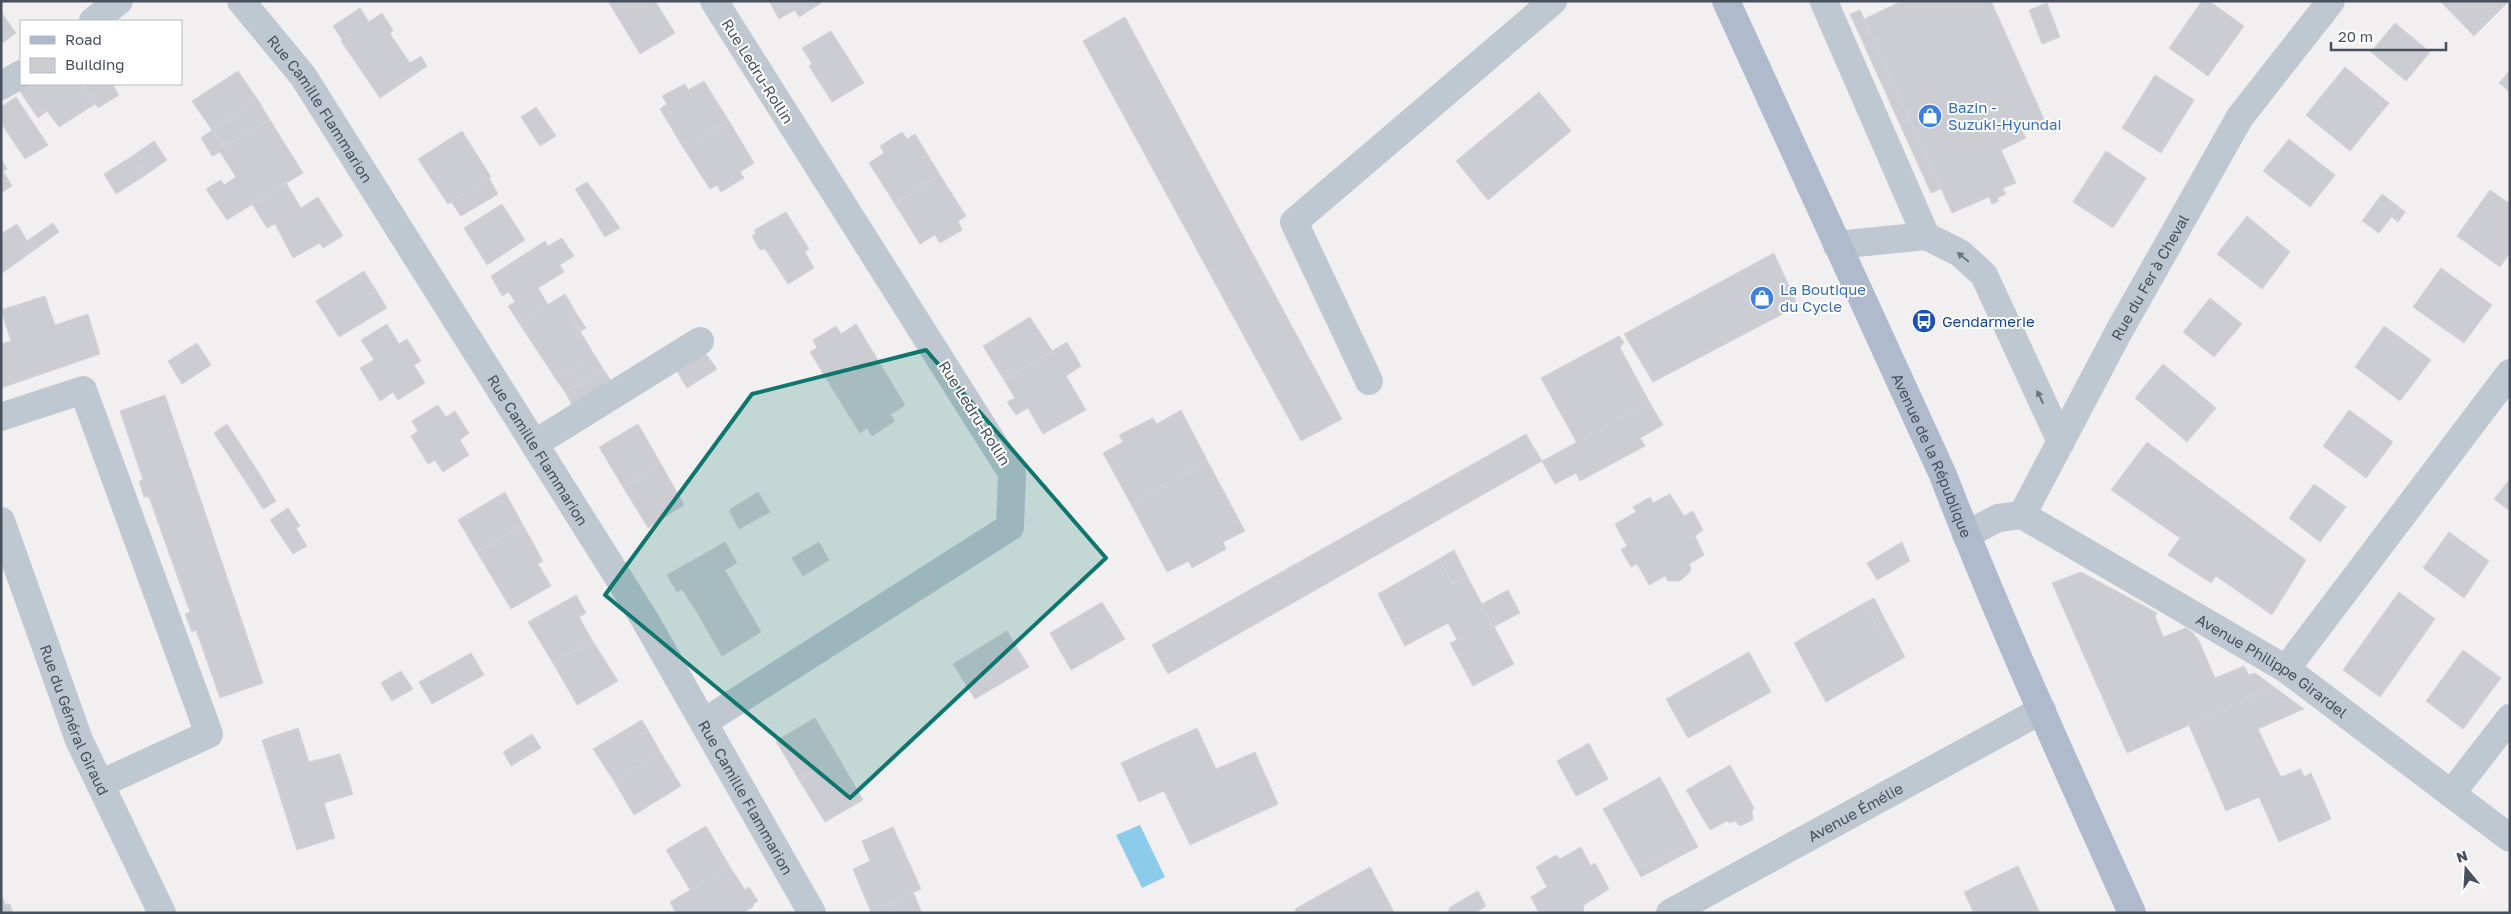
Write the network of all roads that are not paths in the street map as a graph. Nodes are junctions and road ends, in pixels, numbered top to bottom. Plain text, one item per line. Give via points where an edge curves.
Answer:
1 (119, 1) edge
2 (241, 1) edge
3 (714, 1) edge
4 (1553, 1) edge
5 (1726, 1) edge
6 (1826, 1) edge
7 (2330, 1) edge
8 (94, 20) edge
9 (20, 75) edge
10 (1, 86) edge
11 (1926, 236) junction
12 (1837, 245) junction
13 (700, 341) dead end
14 (2510, 373) edge
15 (1369, 381) dead end
16 (1, 417) edge
17 (2060, 442) junction
18 (534, 444) junction
19 (2022, 515) junction
20 (1, 521) edge
21 (1966, 535) junction
22 (2286, 669) junction
23 (2042, 710) junction
24 (2510, 718) edge
25 (704, 722) junction
26 (100, 784) junction
27 (2451, 794) junction
28 (2510, 838) edge
29 (162, 913) edge
30 (812, 913) edge
31 (1670, 913) edge
32 (2132, 913) edge

1 - 8 street
2 - 18 street, Rue Camille Flammarion via 303,76
3 - 25 street, Rue Ledru-Rollin via 1012,473 1010,527
4 - 15 street via 1294,222
5 - 12 main road, Avenue de la République
6 - 11 street
7 - 17 street, Rue du Fer à Cheval via 2240,117
9 - 10 street
11 - 12 street
17 -> 11 street via 1984,275 1960,253
12 - 21 main road, Avenue de la République via 1943,475
13 - 18 street
14 - 22 street
16 - 26 street via 83,390 209,734
17 - 19 street, Rue du Fer à Cheval
18 - 25 street, Rue Camille Flammarion via 646,620
19 - 21 street via 1998,518
19 - 22 street, Avenue Philippe Girardel
20 - 26 street, Rue du Général Giraud via 79,740
21 - 23 main road, Avenue de la République
22 - 27 street, Avenue Philippe Girardel
23 - 31 street, Avenue Émélie
23 - 32 main road, Avenue de la République
24 - 27 street
25 - 30 street, Rue Camille Flammarion
26 - 29 street, Rue du Général Giraud
27 - 28 street, Avenue Philippe Girardel

